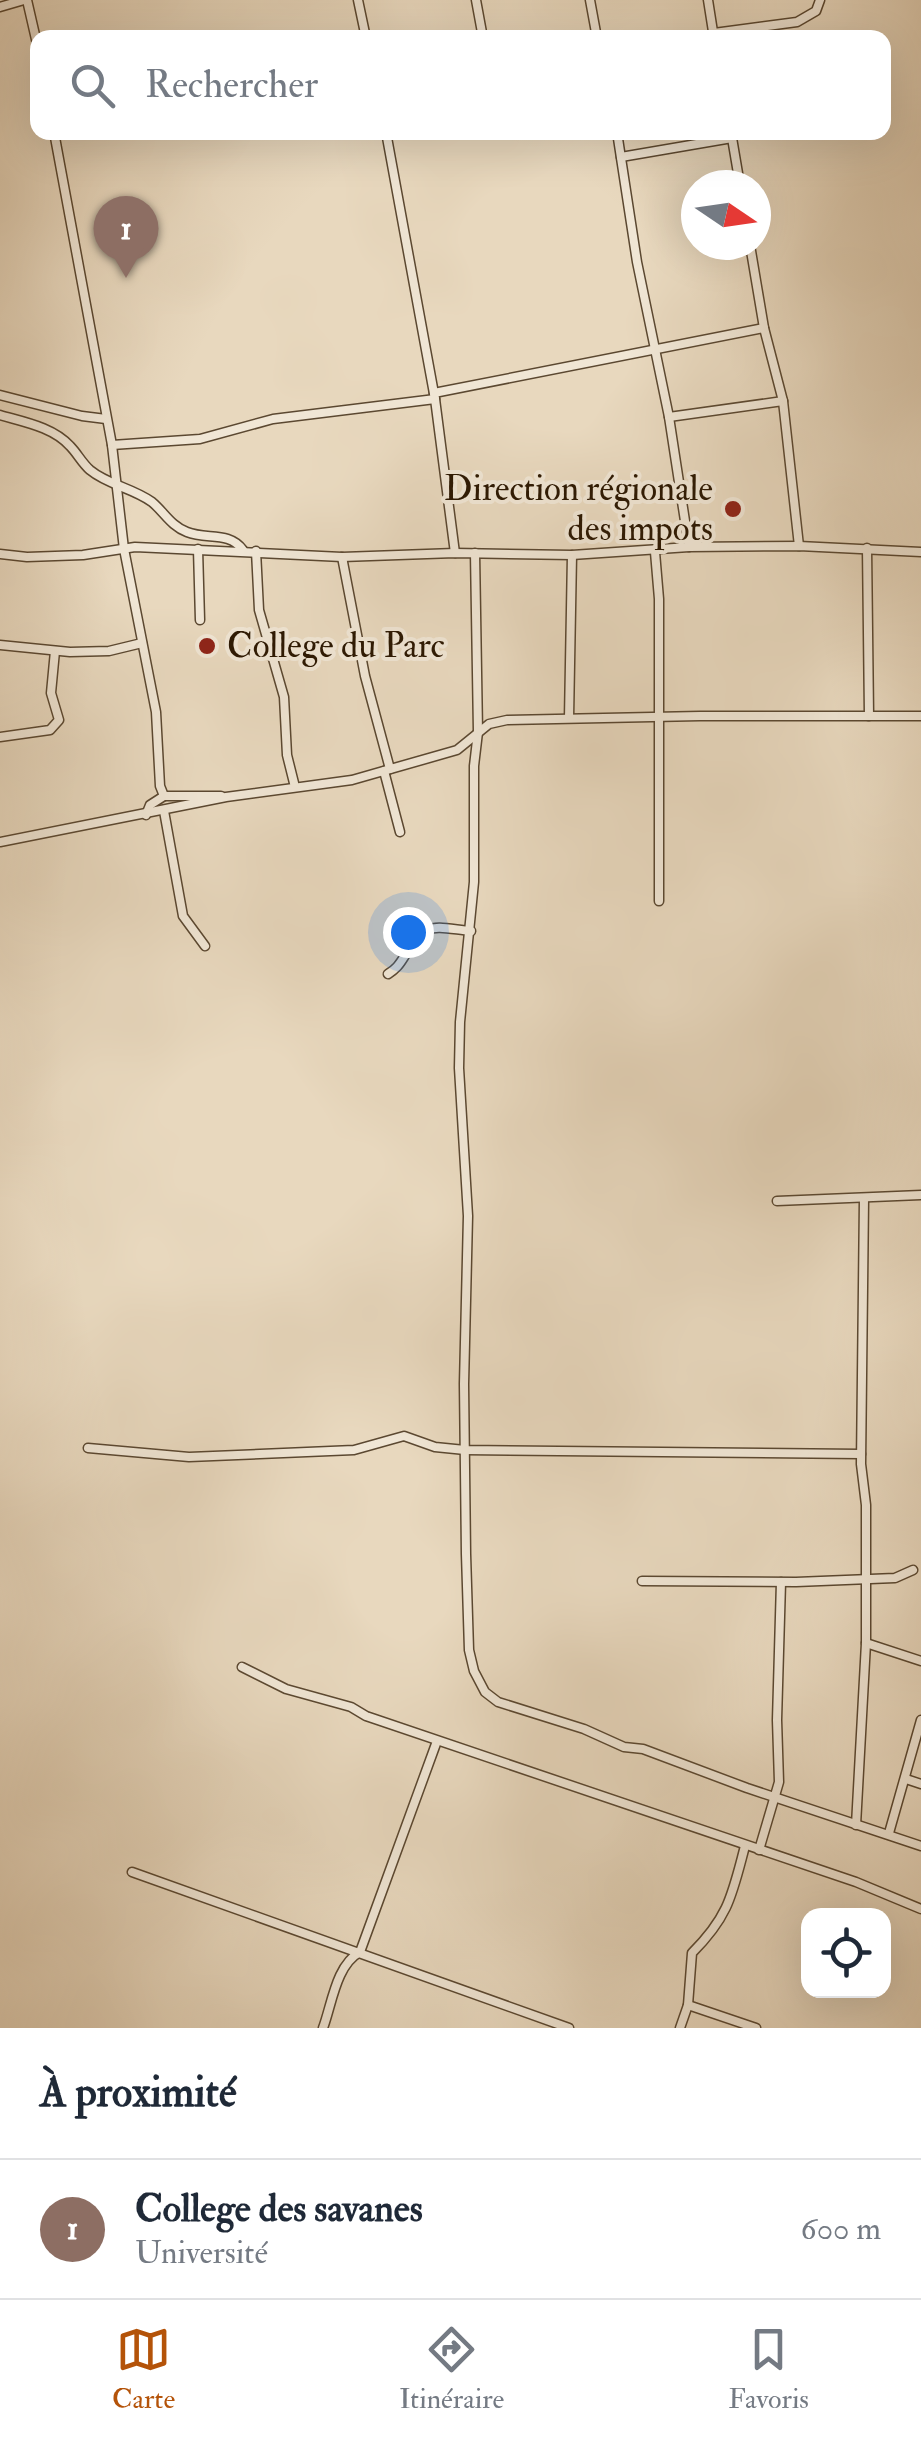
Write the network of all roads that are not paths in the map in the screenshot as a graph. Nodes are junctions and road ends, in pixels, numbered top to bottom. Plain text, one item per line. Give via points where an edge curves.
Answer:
1 (26, 0) edge
2 (358, 0) edge
3 (476, 0) edge
4 (590, 0) edge
5 (708, 0) edge
6 (820, 0) edge
7 (0, 7) edge
8 (34, 30) edge
9 (364, 30) edge
10 (481, 30) edge
11 (596, 30) edge
12 (713, 30) edge
13 (746, 30) edge
14 (55, 140) edge
15 (387, 140) edge
16 (618, 140) edge
17 (707, 140) edge
18 (733, 140) edge
19 (621, 157) junction
20 (738, 170) edge
21 (753, 260) edge
22 (764, 328) junction
23 (654, 350) junction
24 (0, 395) edge
25 (435, 396) junction
26 (784, 401) junction
27 (0, 416) edge
28 (669, 417) junction
29 (106, 419) junction
30 (112, 445) junction
31 (116, 482) junction
32 (799, 546) junction
33 (689, 548) junction
34 (867, 548) junction
35 (124, 549) junction
36 (198, 550) junction
37 (244, 550) junction
38 (256, 551) junction
39 (655, 552) junction
40 (921, 552) edge
41 (455, 553) junction
42 (474, 553) junction
43 (0, 554) edge
44 (572, 555) junction
45 (342, 557) junction
46 (200, 620) dead end
47 (142, 643) junction
48 (0, 644) edge
49 (54, 651) junction
50 (869, 716) junction
51 (921, 716) edge
52 (570, 718) junction
53 (659, 718) junction
54 (478, 732) junction
55 (0, 737) edge
56 (387, 770) junction
57 (295, 787) junction
58 (164, 796) junction
59 (226, 797) junction
60 (164, 811) junction
61 (146, 815) junction
62 (400, 832) dead end
63 (0, 842) edge
64 (659, 901) dead end
65 (471, 932) junction
66 (205, 946) dead end
67 (388, 974) dead end
68 (921, 1195) edge
69 (864, 1198) junction
70 (778, 1201) dead end
71 (88, 1448) dead end
72 (464, 1450) junction
73 (861, 1454) junction
74 (913, 1570) dead end
75 (865, 1578) junction
76 (642, 1581) dead end
77 (781, 1582) junction
78 (866, 1644) junction
79 (921, 1661) edge
80 (242, 1667) dead end
81 (921, 1720) edge
82 (437, 1740) junction
83 (906, 1779) junction
84 (921, 1784) edge
85 (776, 1797) junction
86 (856, 1825) junction
87 (889, 1833) junction
88 (744, 1846) junction
89 (921, 1846) edge
90 (759, 1850) junction
91 (132, 1872) dead end
92 (921, 1909) edge
93 (356, 1954) junction
94 (688, 2005) junction
95 (324, 2028) edge
96 (568, 2028) edge
97 (680, 2028) edge
98 (756, 2028) edge

1 - 7 street
1 - 8 street
2 - 9 street
3 - 10 street
4 - 11 street
5 - 12 street
6 - 13 street via 816,11 797,22
14 - 29 street
15 - 25 street
16 - 19 street
17 - 19 street
18 - 20 street
19 - 23 street
21 - 22 street
22 - 23 street
22 - 26 street
23 - 25 street
23 - 28 street
24 - 29 street
25 - 30 street via 274,419 200,438
25 - 41 street
26 - 28 street
26 - 32 street
27 - 31 street via 67,442 90,469
28 - 33 street
29 - 30 street
30 - 31 street
31 - 35 street
31 - 37 street via 188,533 226,537
32 - 33 street
32 - 34 street
33 - 39 street
34 - 40 street
34 - 50 street
35 - 36 street
35 - 43 street via 56,557
35 - 47 street
36 - 37 street
36 - 46 street
37 - 38 street
38 - 45 street
38 - 57 street via 259,610 284,697
39 - 44 street
39 - 53 street
41 - 42 street
41 - 45 street
42 - 44 street
42 - 54 street
44 - 52 street
45 - 56 street
47 - 49 street
47 - 58 street
48 - 49 street
49 - 55 street via 56,726
50 - 51 street
50 - 53 street
52 - 53 street
52 - 54 street via 507,720
53 - 64 street
54 - 56 street via 457,750
54 - 65 street
56 - 57 street
56 - 62 street
57 - 59 street
58 - 59 street
58 - 61 street
59 - 60 street
60 - 61 street
60 - 66 street via 184,916
61 - 63 street
65 - 67 street via 433,927 417,935
65 - 72 street via 459,1068 468,1216
68 - 69 street
69 - 70 street
69 - 73 street
71 - 72 street via 189,1457 354,1450 404,1436
72 - 73 street
72 - 85 street via 469,1650 485,1692
73 - 75 street
74 - 75 street
75 - 77 street
75 - 78 street
76 - 77 street
77 - 85 street
78 - 79 street
78 - 86 street
80 - 82 street via 286,1689
81 - 83 street
82 - 88 street
82 - 93 street
83 - 84 street
83 - 87 street
85 - 86 street
85 - 90 street
86 - 87 street
87 - 89 street
88 - 90 street
88 - 94 street via 717,1928 692,1953
90 - 92 street
91 - 93 street
93 - 95 street via 344,1967
93 - 96 street
94 - 97 street
94 - 98 street

